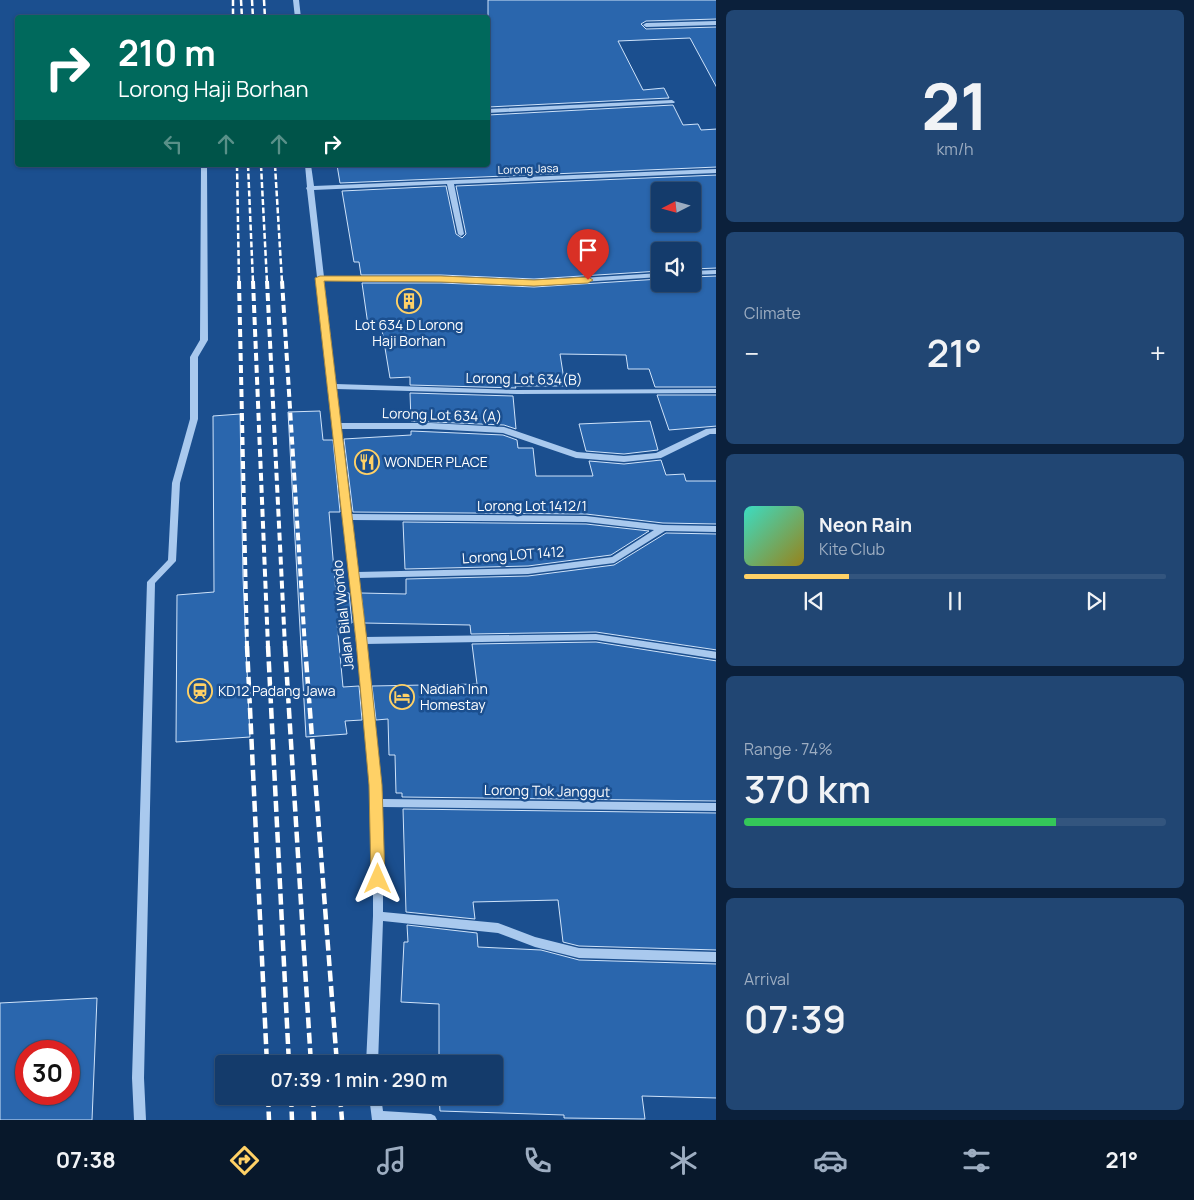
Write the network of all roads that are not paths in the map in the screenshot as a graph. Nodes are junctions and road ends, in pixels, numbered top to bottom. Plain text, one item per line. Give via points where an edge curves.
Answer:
1 (296, 0) edge
2 (298, 15) edge
3 (716, 23) edge
4 (646, 25) dead end
5 (672, 102) dead end
6 (490, 111) edge
7 (204, 167) edge
8 (308, 167) edge
9 (716, 171) edge
10 (450, 182) junction
11 (310, 188) junction
12 (461, 234) dead end
13 (716, 272) edge
14 (701, 273) edge
15 (651, 276) edge
16 (320, 278) junction
17 (331, 386) junction
18 (716, 391) edge
19 (336, 426) junction
20 (716, 431) edge
21 (347, 517) junction
22 (663, 528) junction
23 (716, 529) edge
24 (354, 575) junction
25 (362, 641) junction
26 (716, 656) edge
27 (378, 804) junction
28 (716, 807) edge
29 (378, 916) junction
30 (716, 957) edge
31 (372, 1055) edge
32 (377, 1105) edge
33 (378, 1119) edge
34 (140, 1120) edge
35 (432, 1120) edge

1 - 2 street
3 - 4 street
5 - 6 street
7 - 34 street via 204,340 194,357 194,419 176,482 172,561 152,582 138,1078
8 - 11 street, Jalan Bilal Wondo
9 - 10 street, Lorong Jasa
10 - 11 street, Lorong Jasa
10 - 12 street
11 - 16 street, Jalan Bilal Wondo
13 - 14 street
15 - 16 street via 534,283
16 - 17 street, Jalan Bilal Wondo
17 - 18 street, Lorong Lot 634(B) via 517,392
17 - 19 street, Jalan Bilal Wondo
19 - 20 street, Lorong Lot 634 (A) via 504,430 576,456 624,459 658,456 708,431
19 - 21 street, Jalan Bilal Wondo
21 - 22 street, Lorong Lot 1412/1 via 586,519
21 - 24 street, Jalan Bilal Wondo
22 - 23 street, Lorong Lot 1412/1
22 - 24 street, Lorong LOT 1412 via 614,560 528,571
24 - 25 street, Jalan Bilal Wondo
25 - 26 street via 596,637
25 - 27 street, Jalan Bilal Wondo
27 - 28 street, Lorong Tok Janggut
27 - 29 street, Jalan Bilal Wondo
29 - 30 street via 498,928 579,953
29 - 31 street, Jalan Bilal Wondo
32 - 33 street
33 - 35 street

